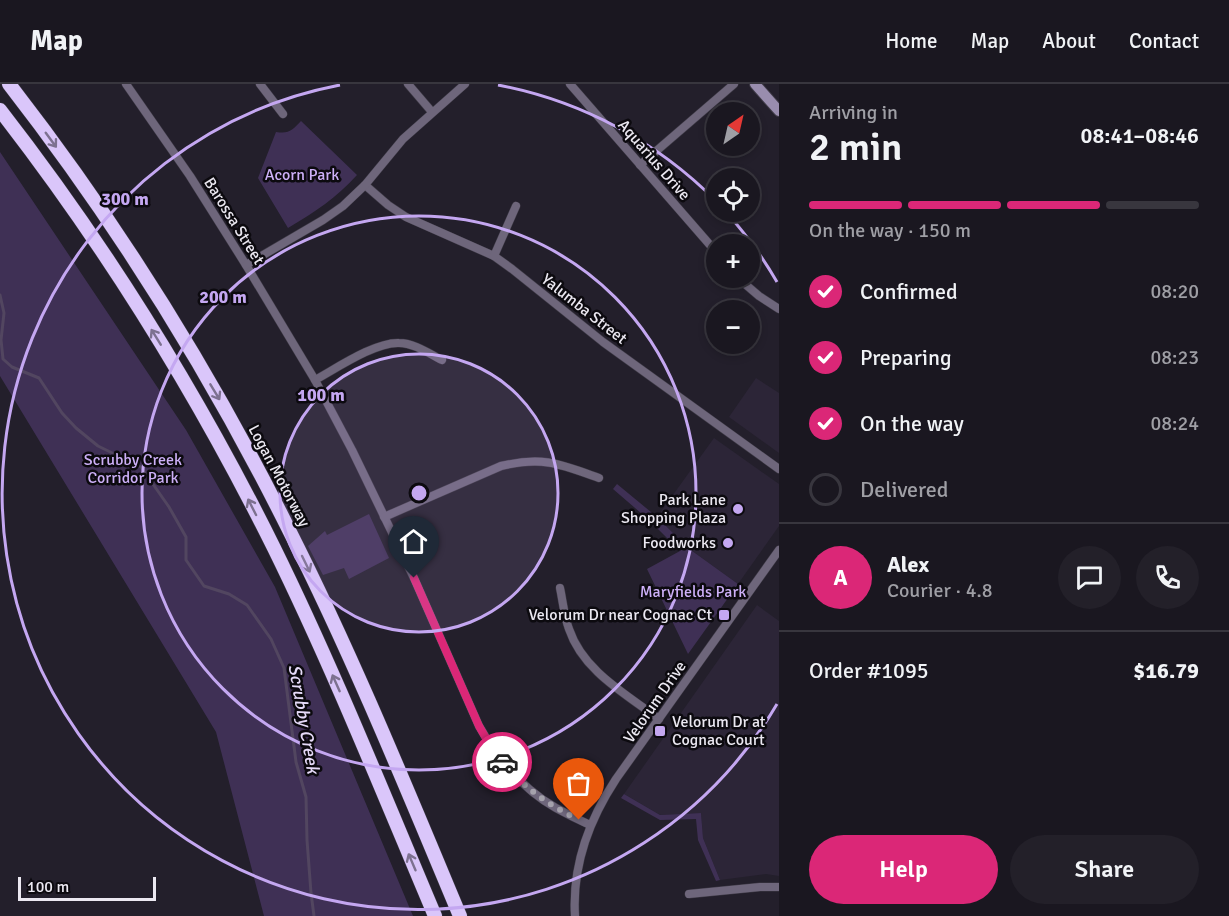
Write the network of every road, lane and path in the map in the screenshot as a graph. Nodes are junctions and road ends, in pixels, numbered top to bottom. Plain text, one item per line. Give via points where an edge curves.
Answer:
1 (126, 84) edge
2 (260, 84) edge
3 (408, 84) edge
4 (465, 84) edge
5 (570, 84) edge
6 (734, 84) edge
7 (755, 84) edge
8 (13, 89) edge
9 (779, 111) edge
10 (1, 112) edge
11 (432, 112) junction
12 (283, 114) dead end
13 (640, 165) junction
14 (365, 185) junction
15 (516, 206) dead end
16 (706, 241) edge
17 (494, 256) junction
18 (246, 265) junction
19 (750, 288) edge
20 (779, 309) edge
21 (442, 360) dead end
22 (315, 380) junction
23 (779, 469) edge
24 (599, 478) dead end
25 (384, 517) junction
26 (779, 550) edge
27 (560, 588) dead end
28 (659, 719) junction
29 (590, 825) junction
30 (779, 887) edge
31 (689, 894) dead end
32 (435, 916) edge
33 (460, 916) edge
34 (575, 916) edge

1 - 18 street, Barossa Street
2 - 12 street
3 - 11 street
4 - 11 street
5 - 13 street, Aquarius Drive
6 - 13 street
7 - 9 street
8 -> 33 highway, Logan Motorway via 148,281 261,476 348,653
32 -> 10 highway via 315,635 236,477 120,280
11 - 14 street via 403,139
13 - 16 street, Aquarius Drive
14 - 17 street, Yalumba Street via 406,217
14 - 18 street via 323,220
15 - 17 street
17 - 23 street, Yalumba Street via 603,342
18 - 22 street, Barossa Street
19 - 20 street
21 - 22 street via 400,342 378,346
22 - 25 street, Barossa Street
24 - 25 street via 558,464 520,462 501,466
25 - 29 street, Barossa Street via 491,747 528,788 555,808
26 - 28 street, Velorum Drive
27 - 28 street via 569,629 584,658
28 - 29 street, Velorum Drive
29 - 34 street, Velorum Drive via 576,880
30 - 31 street

